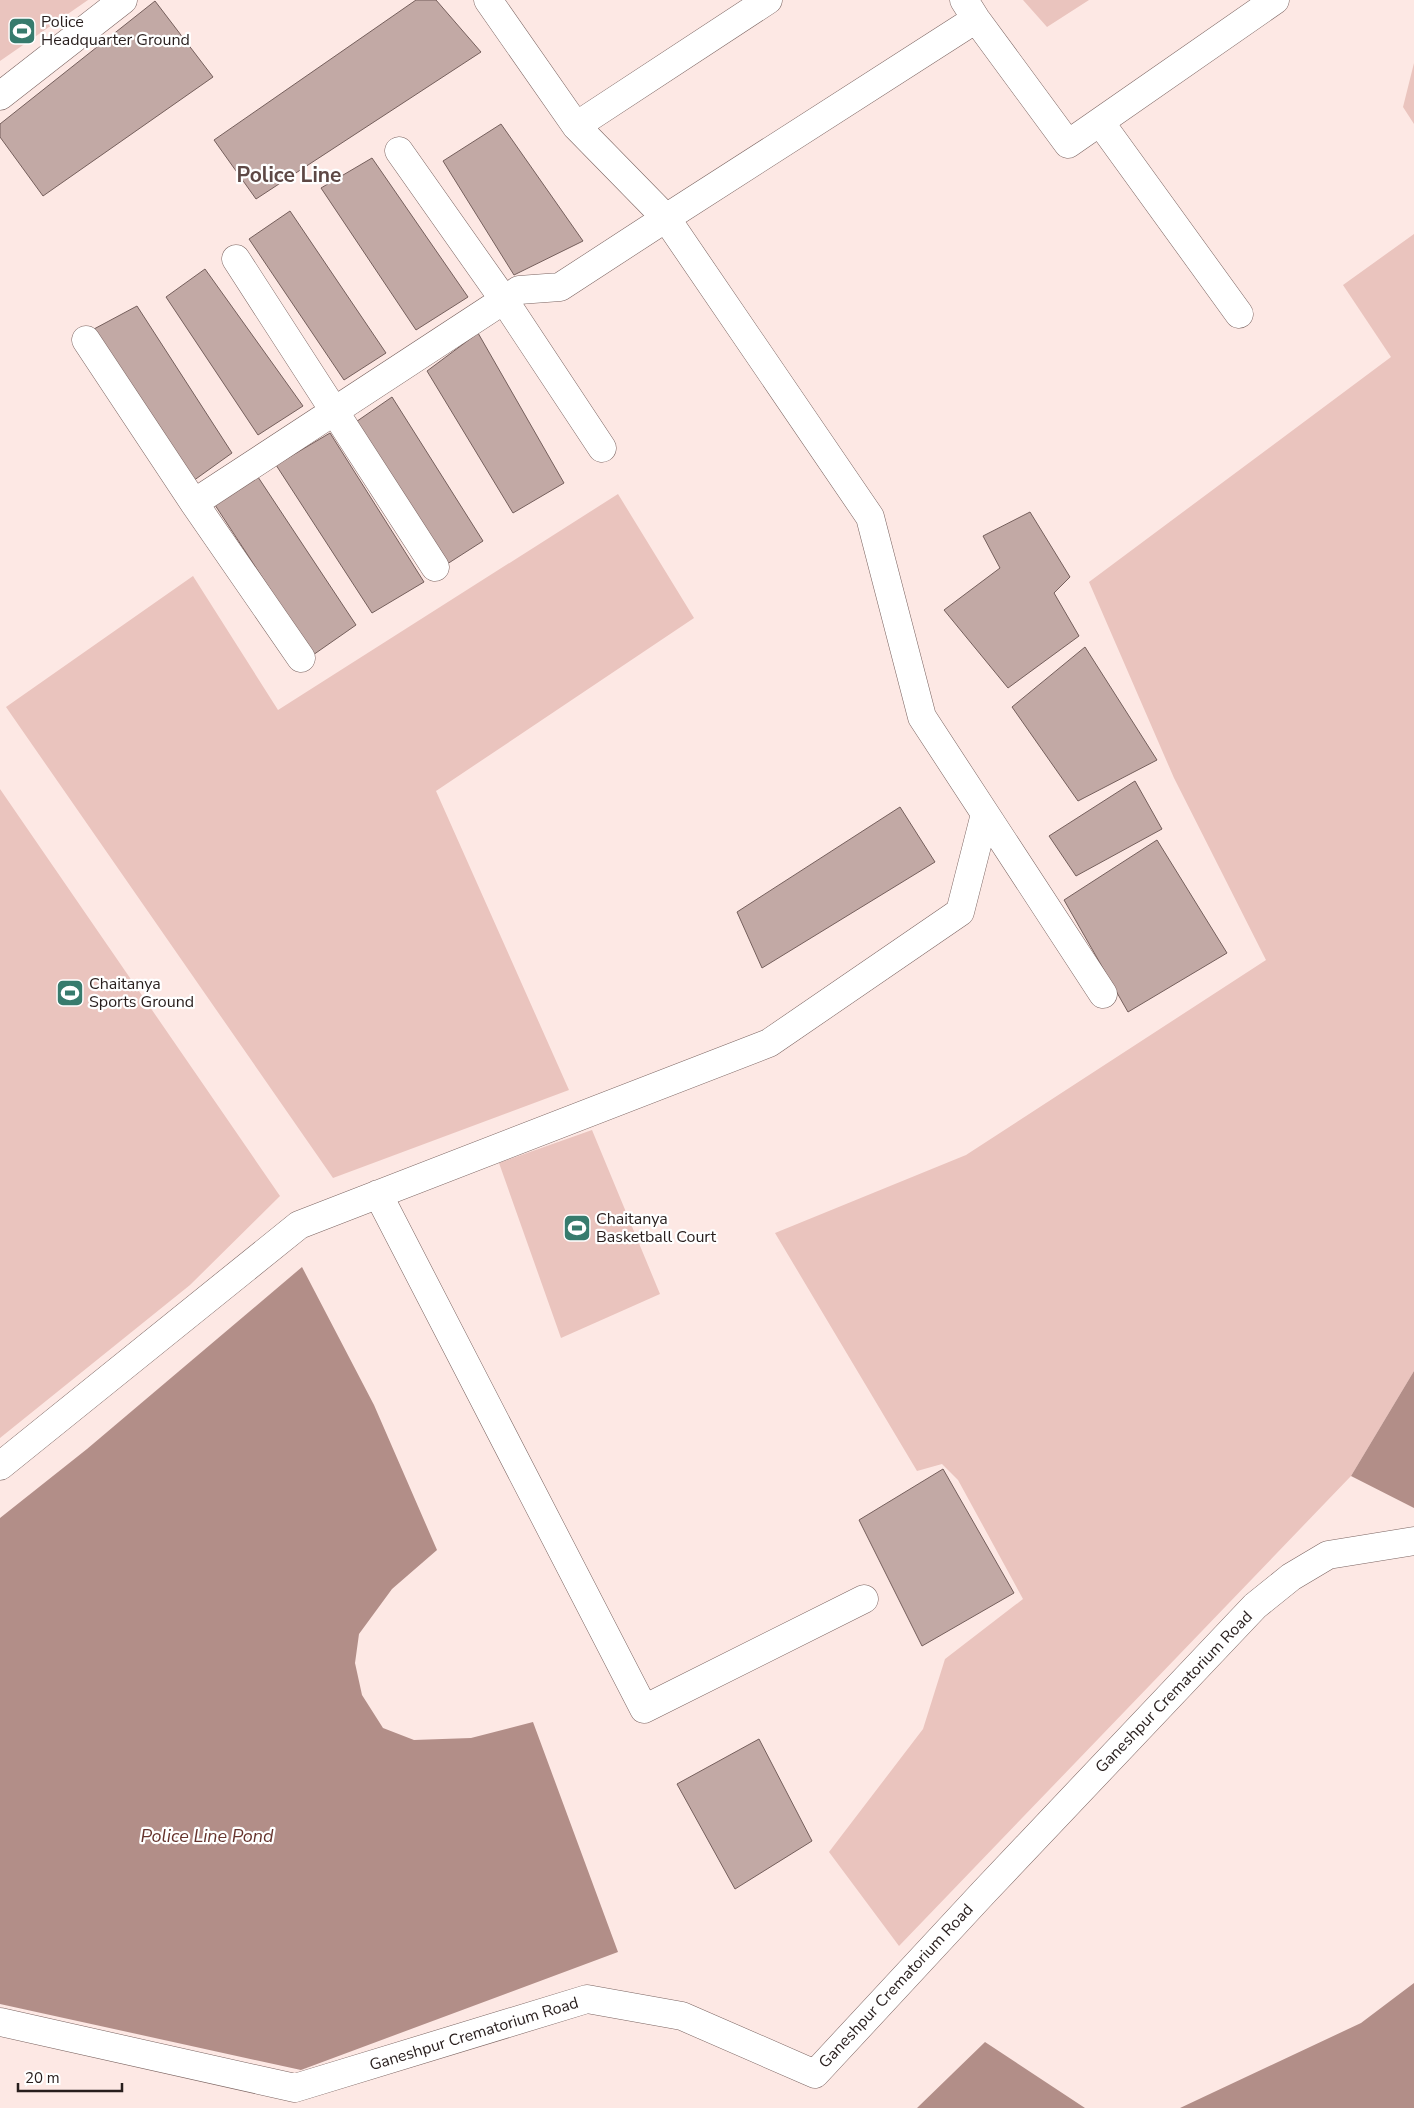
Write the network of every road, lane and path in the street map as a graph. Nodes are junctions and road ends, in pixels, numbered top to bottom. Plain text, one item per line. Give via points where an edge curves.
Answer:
1 (123, 0) edge
2 (488, 0) edge
3 (768, 0) edge
4 (1275, 0) edge
5 (970, 9) edge
6 (0, 96) edge
7 (1100, 122) junction
8 (576, 126) junction
9 (399, 151) dead end
10 (666, 218) junction
11 (236, 259) dead end
12 (504, 300) junction
13 (1239, 314) dead end
14 (86, 340) dead end
15 (335, 411) junction
16 (602, 448) dead end
17 (194, 503) junction
18 (434, 567) dead end
19 (301, 658) dead end
20 (985, 814) junction
21 (1103, 994) dead end
22 (378, 1194) junction
23 (0, 1466) edge
24 (1414, 1541) edge
25 (864, 1599) dead end
26 (0, 2022) edge

1 - 6 street
2 - 8 street
3 - 8 street
4 - 7 street
5 - 7 street via 1068,144
5 - 10 street
7 - 13 street
8 - 10 street
9 - 12 street
10 - 12 street via 560,288 519,290
10 - 20 street via 870,517 922,717
11 - 15 street
12 - 15 street
12 - 16 street
14 - 17 street
15 - 17 street
15 - 18 street
17 - 19 street
20 - 21 street
20 - 22 street via 960,912 769,1043
22 - 23 street via 299,1225
22 - 25 street via 644,1709
24 - 26 street, Ganeshpur Crematorium Road via 1328,1555 1291,1577 1255,1606 815,2074 682,2016 588,1999 295,2088

